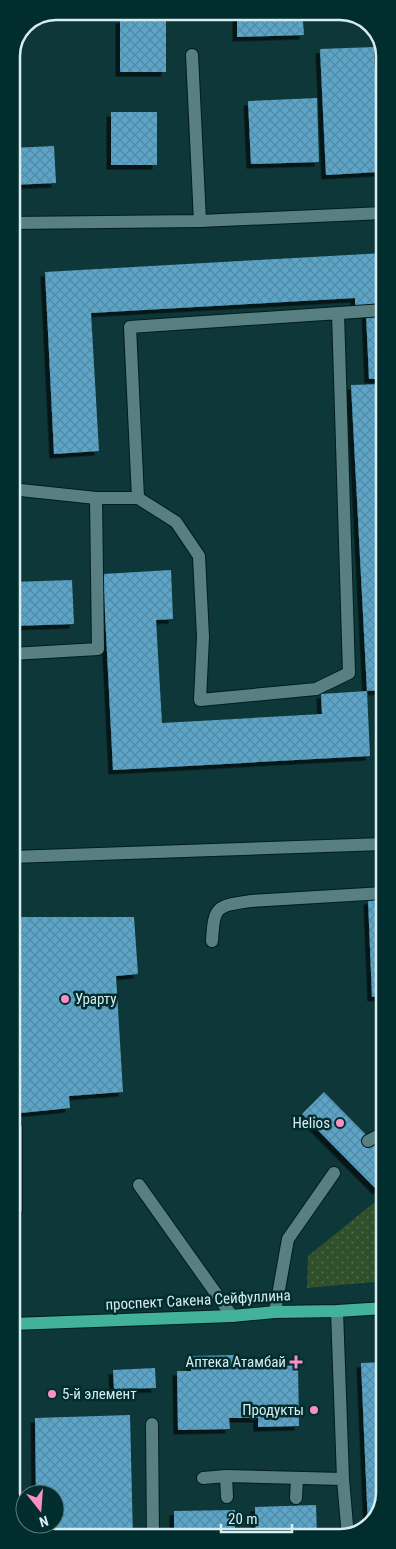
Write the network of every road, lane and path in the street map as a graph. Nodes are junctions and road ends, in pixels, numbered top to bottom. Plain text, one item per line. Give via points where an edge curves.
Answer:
1 (192, 54) dead end
2 (376, 212) edge
3 (200, 221) junction
4 (20, 224) edge
5 (376, 311) edge
6 (338, 313) junction
7 (20, 490) edge
8 (96, 498) junction
9 (138, 498) junction
10 (20, 653) edge
11 (376, 844) edge
12 (20, 856) edge
13 (376, 893) edge
14 (212, 941) dead end
15 (376, 1136) edge
16 (368, 1141) dead end
17 (334, 1173) dead end
18 (138, 1185) dead end
19 (376, 1309) edge
20 (337, 1311) junction
21 (275, 1312) junction
22 (232, 1316) junction
23 (20, 1324) edge
24 (152, 1424) dead end
25 (226, 1476) junction
26 (203, 1478) dead end
27 (298, 1479) junction
28 (343, 1479) junction
29 (227, 1497) dead end
30 (296, 1498) dead end
31 (347, 1528) edge
32 (153, 1529) edge

1 - 3 street
2 - 3 street
3 - 4 street
5 - 6 street
6 - 9 street via 130,326
6 - 9 street via 349,674 316,689 200,700 199,556 176,522
7 - 8 street
8 - 9 street
8 - 10 street via 98,648
11 - 12 street
13 - 14 street via 229,904 213,918
15 - 16 street
17 - 21 street via 288,1239
18 - 22 street
19 - 20 main road, проспект Сакена Сейфуллина
20 - 21 main road, проспект Сакена Сейфуллина
20 - 28 street
21 - 22 main road, проспект Сакена Сейфуллина
22 - 23 main road, проспект Сакена Сейфуллина
24 - 32 street
25 - 26 street
25 - 27 street
25 - 29 street
27 - 28 street
27 - 30 street
28 - 31 street

